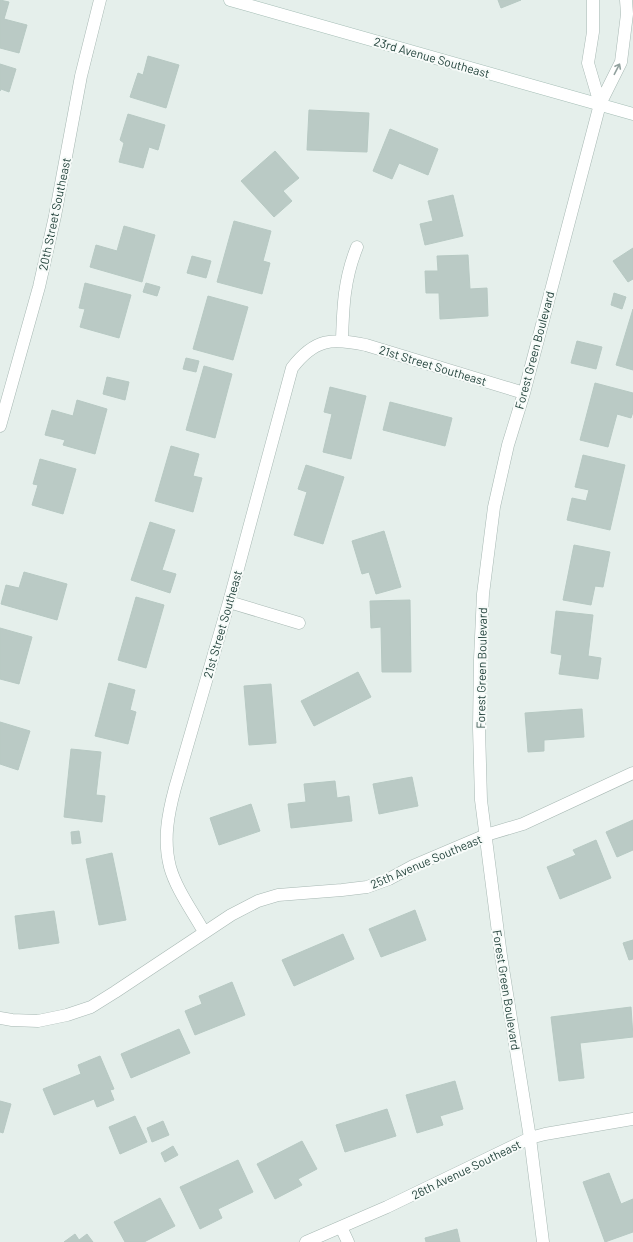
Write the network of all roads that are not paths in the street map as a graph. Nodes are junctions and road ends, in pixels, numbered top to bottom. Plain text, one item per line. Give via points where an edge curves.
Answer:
1 (100, 0) edge
2 (230, 0) edge
3 (593, 0) edge
4 (626, 0) edge
5 (600, 104) junction
6 (633, 114) edge
7 (357, 247) dead end
8 (342, 340) junction
9 (524, 393) junction
10 (0, 426) edge
11 (229, 602) junction
12 (299, 623) dead end
13 (633, 773) edge
14 (486, 835) junction
15 (204, 932) junction
16 (0, 1018) edge
17 (633, 1119) edge
18 (530, 1138) junction
19 (342, 1227) junction
20 (306, 1242) edge
21 (348, 1242) edge
22 (544, 1242) edge

1 - 10 street, 20th Street Southeast via 81,76 39,287
2 - 5 street, 23rd Avenue Southeast
3 - 5 street via 593,32 588,63
5 -> 4 street, Forest Green Boulevard via 621,62 627,14
5 - 6 street, 23rd Avenue Southeast
5 - 9 street, Forest Green Boulevard
7 - 8 street via 346,278
8 - 9 street, 21st Street Southeast
8 - 11 street, 21st Street Southeast via 324,343 311,349 292,368
9 - 14 street, Forest Green Boulevard via 508,444 494,507 483,594 479,728 481,800
11 - 12 street
11 - 15 street, 21st Street Southeast via 171,803 167,831 170,867 176,883
13 - 14 street, 25th Avenue Southeast via 524,824
14 - 15 street, 25th Avenue Southeast via 367,887 278,895 231,915
14 - 18 street, Forest Green Boulevard via 501,956
15 - 16 street, 25th Avenue Southeast via 91,1007 38,1021
17 - 18 street, 26th Avenue Southeast
18 - 19 street, 26th Avenue Southeast
18 - 22 street, Forest Green Boulevard
19 - 20 street, 26th Avenue Southeast
19 - 21 street

